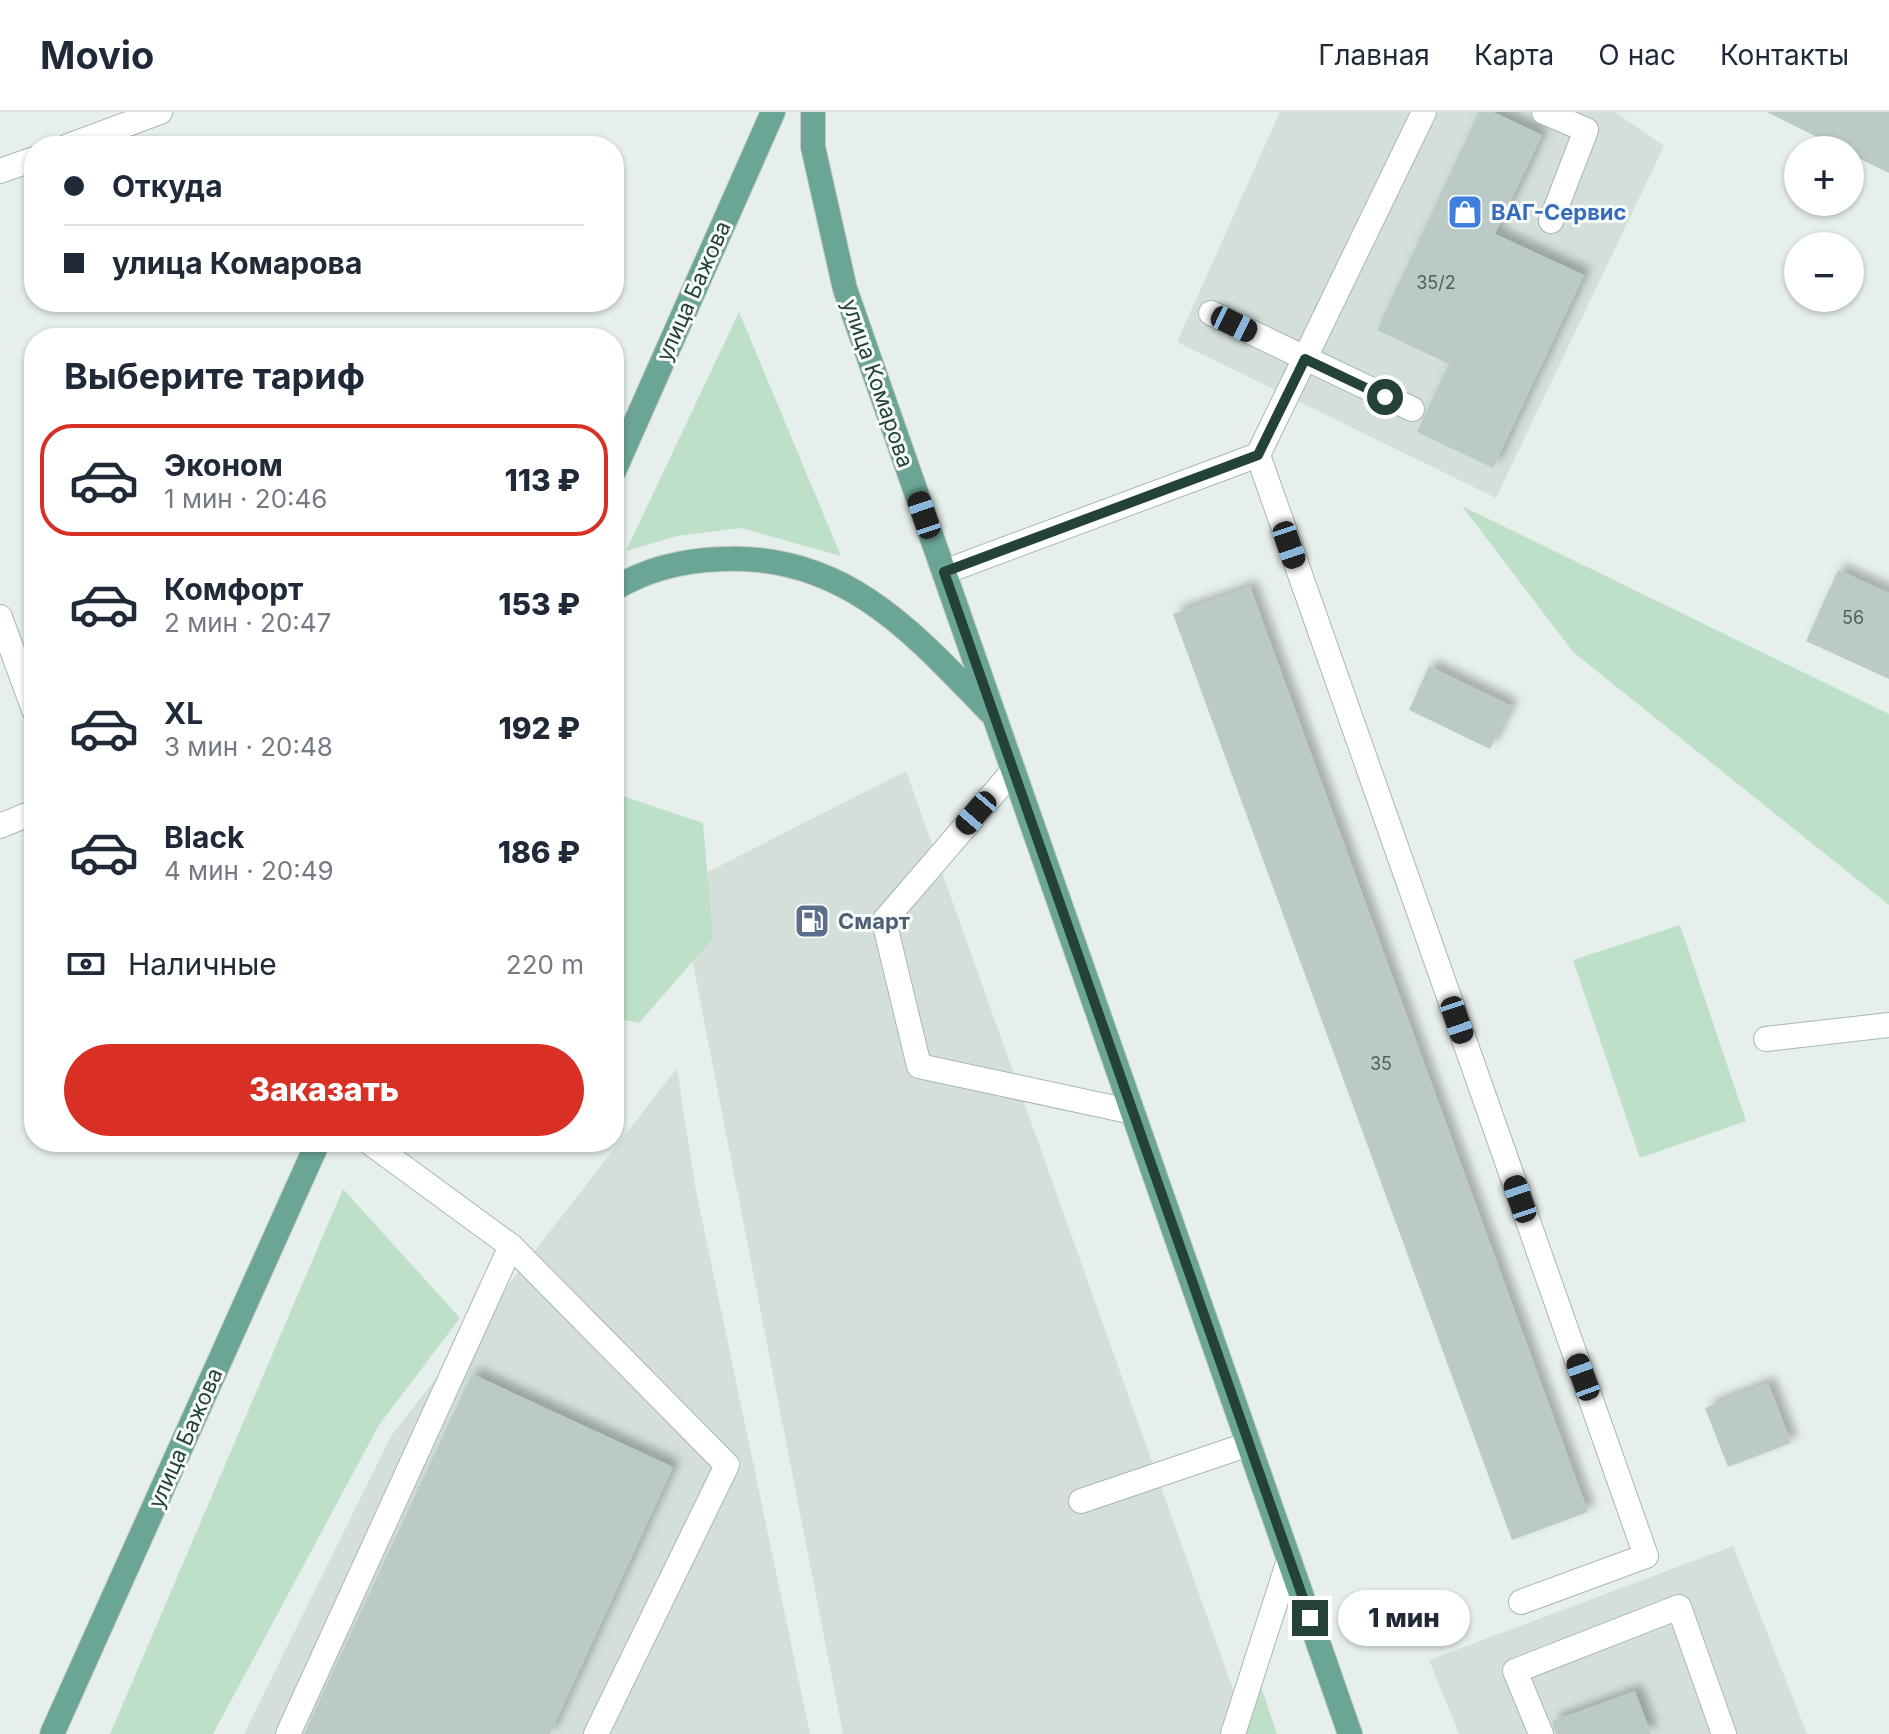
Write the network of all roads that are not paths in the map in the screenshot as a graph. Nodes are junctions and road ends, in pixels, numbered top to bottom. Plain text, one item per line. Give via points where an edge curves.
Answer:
1 (160, 112) edge
2 (773, 112) edge
3 (813, 112) edge
4 (1424, 112) edge
5 (1544, 112) edge
6 (95, 136) edge
7 (24, 163) edge
8 (0, 171) edge
9 (1551, 221) dead end
10 (1211, 313) dead end
11 (1305, 359) junction
12 (1412, 409) dead end
13 (624, 448) edge
14 (1258, 455) junction
15 (944, 572) junction
16 (624, 583) edge
17 (0, 617) edge
18 (24, 683) edge
19 (994, 716) junction
20 (1013, 771) junction
21 (24, 816) edge
22 (0, 826) edge
23 (1889, 1025) edge
24 (1766, 1039) dead end
25 (1133, 1112) junction
26 (314, 1152) edge
27 (383, 1152) edge
28 (511, 1246) junction
29 (1249, 1444) junction
30 (1081, 1501) dead end
31 (1289, 1560) junction
32 (1521, 1602) dead end
33 (52, 1734) edge
34 (288, 1734) edge
35 (596, 1734) edge
36 (1233, 1734) edge
37 (1350, 1734) edge
38 (1541, 1734) edge
39 (1724, 1734) edge

1 - 6 street
2 - 13 main road, улица Бажова
3 - 15 main road, улица Комарова via 813,147 845,289
4 - 11 street
5 - 9 street via 1586,130
7 - 8 street
10 - 11 street
11 - 12 street
11 - 14 street
14 - 15 street
14 - 32 street via 1646,1556
15 - 19 main road, улица Комарова
16 - 19 main road via 671,564 711,559 751,558 825,575 892,616
17 - 18 street
19 - 20 main road, улица Комарова
20 - 25 main road, улица Комарова
20 - 25 street via 884,921 919,1066
21 - 22 street
23 - 24 street
25 - 29 main road, улица Комарова
26 - 33 main road, улица Бажова
27 - 28 street
28 - 34 street
28 - 35 street via 727,1465
29 - 30 street
29 - 31 main road, улица Комарова
31 - 36 street
31 - 37 main road, улица Комарова
38 - 39 street via 1515,1671 1679,1607

